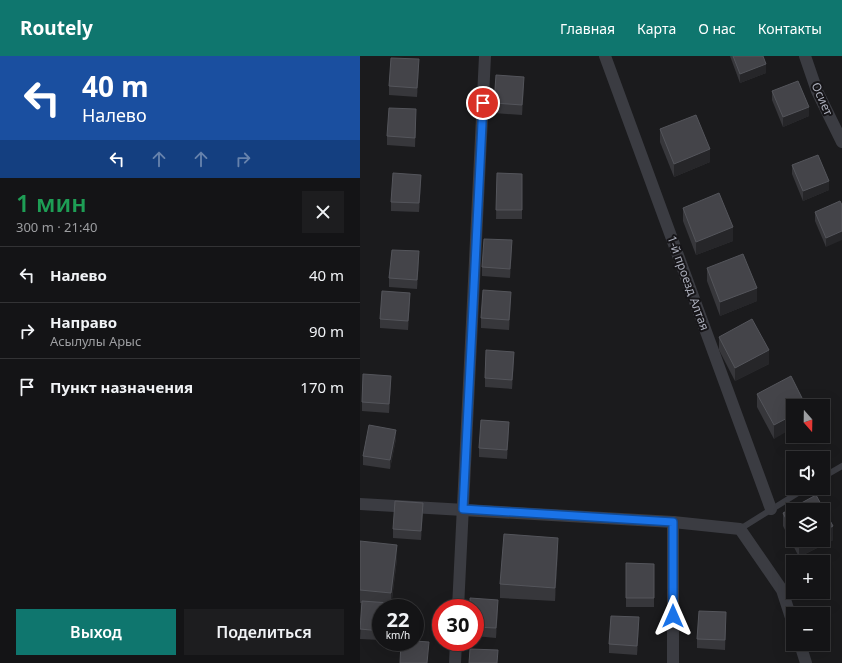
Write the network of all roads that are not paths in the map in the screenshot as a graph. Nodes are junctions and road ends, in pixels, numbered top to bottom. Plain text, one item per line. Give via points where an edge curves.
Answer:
1 (485, 56) edge
2 (605, 56) edge
3 (804, 56) edge
4 (842, 142) edge
5 (842, 466) edge
6 (830, 473) edge
7 (794, 495) edge
8 (360, 504) edge
9 (463, 509) junction
10 (771, 509) junction
11 (673, 522) junction
12 (740, 528) junction
13 (458, 599) edge
14 (788, 607) edge
15 (456, 651) edge
16 (802, 651) edge
17 (455, 663) edge
18 (673, 663) edge
19 (806, 663) edge

1 - 9 street
2 - 10 street, 1-й проезд Алтая
3 - 4 street, Осиет via 817,91
5 - 6 lane
7 - 10 lane
8 - 9 street
9 - 11 street
9 - 13 street
10 - 12 lane
11 - 12 street
11 - 18 street
12 - 14 street via 782,590
15 - 17 street
16 - 19 street

